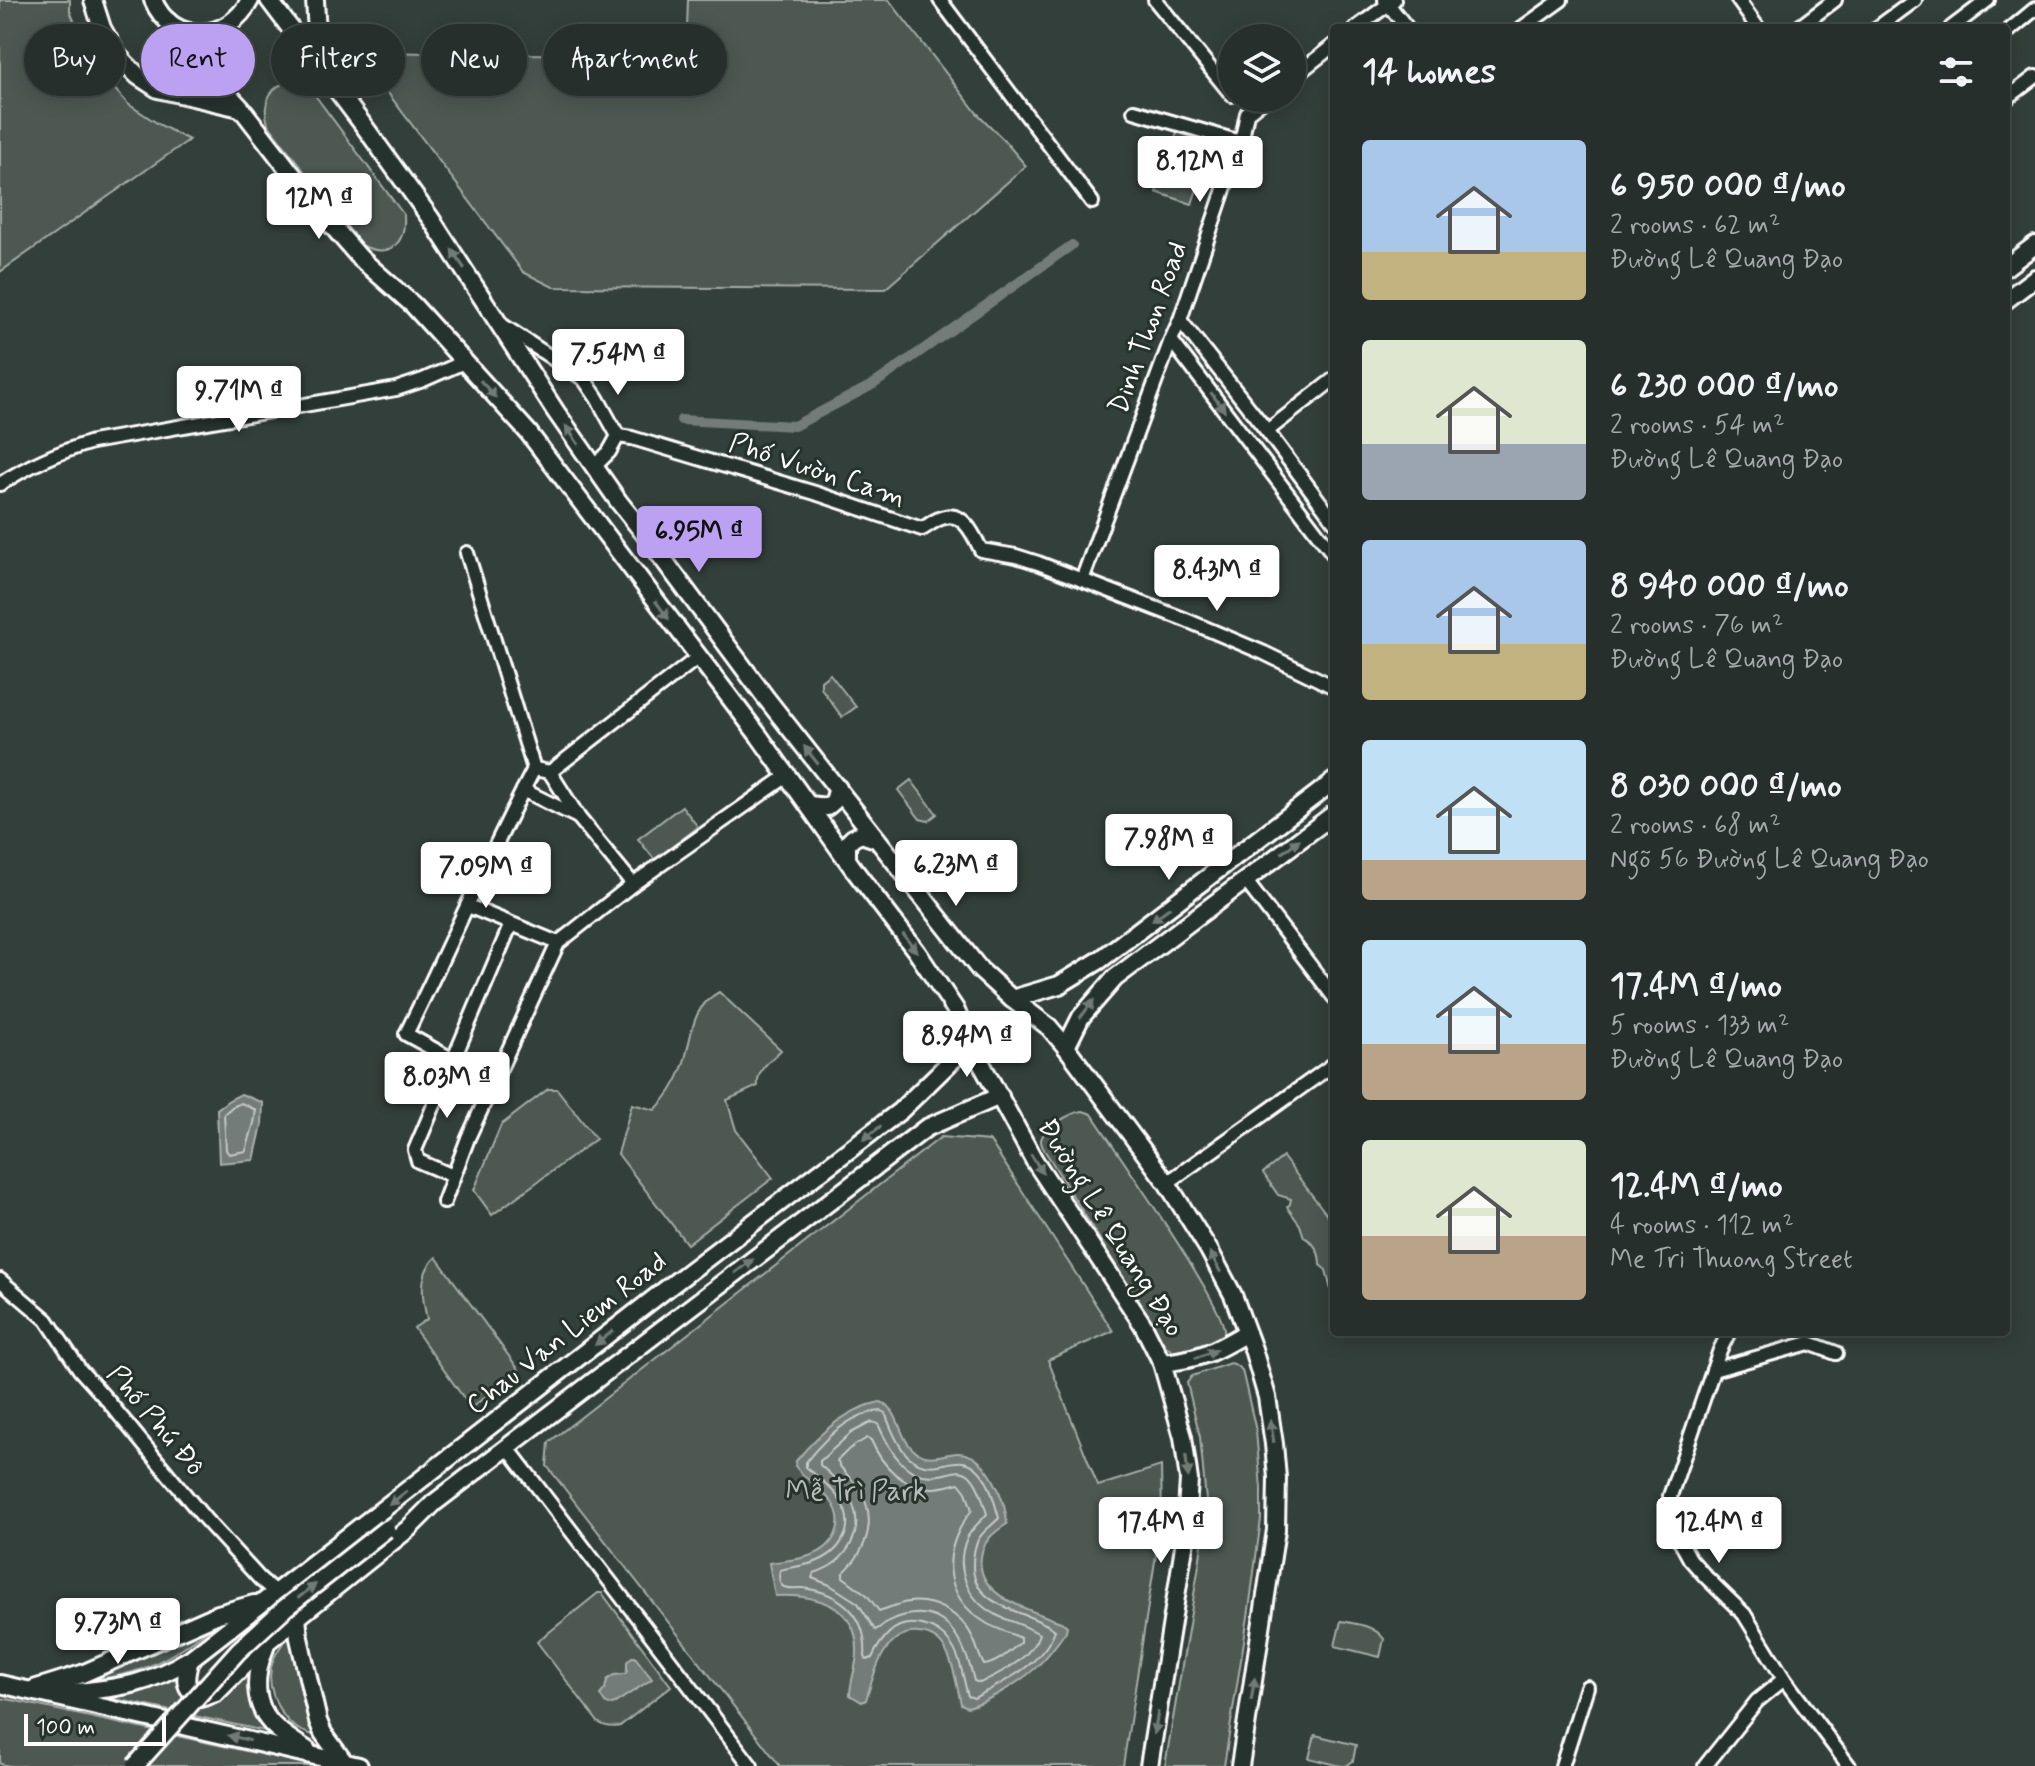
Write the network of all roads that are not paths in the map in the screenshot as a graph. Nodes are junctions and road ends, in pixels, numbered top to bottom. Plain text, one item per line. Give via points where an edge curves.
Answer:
1 (93, 0) edge
2 (153, 0) edge
3 (250, 0) edge
4 (269, 0) edge
5 (315, 0) edge
6 (940, 0) edge
7 (1155, 0) edge
8 (1561, 0) edge
9 (1738, 0) edge
10 (1835, 0) edge
11 (1915, 0) edge
12 (1988, 0) edge
13 (2026, 0) edge
14 (1389, 1) edge
15 (2035, 9) edge
16 (168, 21) junction
17 (287, 24) edge
18 (316, 24) edge
19 (1361, 24) edge
20 (1404, 24) edge
21 (1528, 24) edge
22 (1755, 24) edge
23 (1803, 24) edge
24 (1882, 24) edge
25 (1956, 24) edge
26 (2010, 30) edge
27 (1330, 48) edge
28 (1306, 67) edge
29 (2035, 77) edge
30 (1218, 78) edge
31 (341, 96) edge
32 (2010, 96) edge
33 (241, 108) junction
34 (1134, 111) dead end
35 (1247, 113) edge
36 (1240, 142) junction
37 (1092, 202) dead end
38 (2035, 246) edge
39 (2010, 264) edge
40 (2035, 278) edge
41 (2010, 297) edge
42 (1180, 320) junction
43 (500, 324) junction
44 (1171, 340) junction
45 (464, 362) junction
46 (1330, 382) edge
47 (1267, 431) junction
48 (618, 436) junction
49 (594, 467) junction
50 (0, 484) edge
51 (1330, 516) edge
52 (1330, 550) edge
53 (467, 553) dead end
54 (1082, 580) junction
55 (697, 658) junction
56 (1330, 685) edge
57 (534, 769) junction
58 (550, 772) junction
59 (787, 776) junction
60 (1330, 784) edge
61 (838, 788) junction
62 (523, 790) junction
63 (809, 805) junction
64 (1330, 817) edge
65 (579, 818) junction
66 (876, 839) junction
67 (847, 859) junction
68 (1245, 880) junction
69 (633, 884) junction
70 (468, 906) junction
71 (511, 924) junction
72 (558, 943) junction
73 (1100, 960) junction
74 (1115, 978) junction
75 (1330, 992) edge
76 (1012, 999) junction
77 (970, 1043) junction
78 (1066, 1047) junction
79 (453, 1060) junction
80 (1330, 1067) edge
81 (495, 1078) junction
82 (1000, 1096) junction
83 (907, 1105) junction
84 (926, 1128) junction
85 (453, 1176) junction
86 (1167, 1183) junction
87 (444, 1202) dead end
88 (0, 1280) edge
89 (665, 1290) junction
90 (682, 1313) junction
91 (1246, 1333) junction
92 (1727, 1336) edge
93 (1836, 1353) dead end
94 (1162, 1363) junction
95 (1713, 1370) junction
96 (507, 1447) junction
97 (434, 1503) junction
98 (270, 1597) junction
99 (297, 1617) junction
100 (268, 1641) junction
101 (190, 1659) junction
102 (1784, 1679) junction
103 (0, 1684) edge
104 (1587, 1687) dead end
105 (29, 1690) junction
106 (53, 1695) junction
107 (315, 1756) junction
108 (351, 1764) edge
109 (135, 1766) edge
110 (751, 1766) edge
111 (1149, 1766) edge
112 (1240, 1766) edge
113 (1562, 1766) edge
114 (1705, 1766) edge
115 (1849, 1766) edge

1 - 33 main road via 117,55 138,76 158,89
2 - 16 main road, Đường Lê Quang Đạo
3 - 16 main road via 244,13 216,32 199,34
4 - 17 main road
5 - 18 main road
6 - 37 street
7 - 30 street
8 - 21 street
9 - 22 street
10 - 23 street
11 - 24 street
12 - 25 street
13 - 15 street
14 - 19 street
14 - 20 street
15 - 26 street
16 - 33 main road, Đường Lê Quang Đạo via 186,49
27 - 28 street
29 - 32 street
43 -> 31 main road
33 - 45 main road, Đường Lê Quang Đạo via 360,258 413,305
34 - 36 street
35 - 36 street, Dinh Thon Road
36 - 42 street, Dinh Thon Road
38 - 39 main road
40 - 41 main road
42 - 44 street, Dinh Thon Road
42 - 47 street
43 - 48 street via 584,379
49 -> 43 main road
44 -> 52 street
44 - 54 street, Dinh Thon Road
45 - 50 street via 396,389 92,442 35,463
45 -> 55 main road, Đường Lê Quang Đạo via 528,432
46 - 47 street
47 - 51 street
48 - 49 street
48 - 54 street, Phố Vườn Cam via 922,529 955,516 981,550
61 -> 49 main road
53 - 57 street
54 - 56 street, Phố Vườn Cam via 1225,636
55 - 58 street
55 - 59 main road, Đường Lê Quang Đạo
57 - 58 street
57 - 62 street
58 - 65 street
59 - 63 main road, Đường Lê Quang Đạo
59 - 69 street
60 -> 73 main road
61 - 63 main road via 827,807
61 - 66 main road
62 - 65 street
62 - 70 street
63 - 67 main road, Đường Lê Quang Đạo
68 -> 64 main road
65 - 69 street
66 - 67 main road via 861,834 853,838 847,844
66 - 76 main road via 980,970
67 -> 77 main road, Đường Lê Quang Đạo via 917,952 955,1009
68 - 74 main road
68 - 75 street
69 - 72 street
70 - 71 street
70 - 79 street via 406,1034
71 - 72 street
71 - 79 street
72 - 81 street
73 - 74 main road
73 - 76 main road via 1059,985
78 -> 74 main road via 1081,1017
76 - 78 main road
77 - 82 main road, Đường Lê Quang Đạo
77 - 83 main road, Chau Van Liem Road
78 - 86 main road
79 - 81 street
79 - 85 street via 415,1150 418,1161
80 - 86 street
81 - 85 street
82 - 84 main road, Chau Van Liem Road
82 -> 94 main road, Đường Lê Quang Đạo via 1034,1160 1143,1325
83 - 84 main road
83 -> 89 main road, Chau Van Liem Road
90 -> 84 main road, Chau Van Liem Road
85 - 87 street
91 -> 86 main road via 1233,1295
88 - 98 street, Phố Phú Đô via 47,1320 80,1370
89 - 90 main road
89 -> 98 main road, Chau Van Liem Road
90 - 96 main road, Chau Van Liem Road
94 -> 91 main road via 1216,1351
112 -> 91 main road via 1276,1530 1277,1478 1267,1397
92 - 95 street
93 - 95 street via 1809,1343
94 -> 111 main road, Đường Lê Quang Đạo via 1189,1480 1178,1591
95 - 102 street via 1670,1496 1673,1524 1690,1559 1744,1614
96 - 97 main road, Chau Van Liem Road
96 - 110 street
97 - 99 main road, Chau Van Liem Road
109 -> 97 main road, bridge via 238,1651 285,1608 386,1529
98 - 101 main road, Chau Van Liem Road
98 - 105 main road via 82,1674
99 - 100 main road, Chau Van Liem Road
99 - 108 main road via 318,1721
100 - 101 main road, Chau Van Liem Road via 208,1697 187,1687
100 - 107 main road via 256,1677 261,1705 275,1727
101 - 106 main road, Chau Van Liem Road via 139,1682
102 - 114 street via 1757,1701
102 - 115 street
103 - 105 main road
104 - 113 street
105 - 106 main road
107 -> 106 main road
107 - 108 main road

